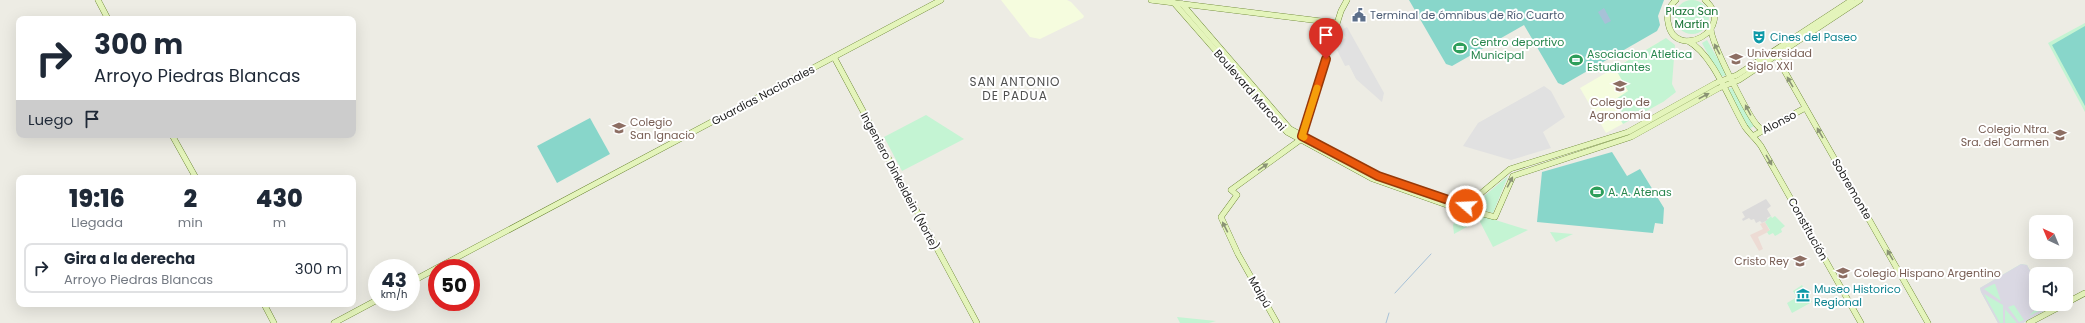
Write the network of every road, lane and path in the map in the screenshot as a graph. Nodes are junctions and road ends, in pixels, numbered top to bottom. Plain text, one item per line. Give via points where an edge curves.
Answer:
1 (98, 0) edge
2 (941, 0) edge
3 (1151, 0) edge
4 (1347, 0) edge
5 (1705, 0) edge
6 (1852, 0) edge
7 (1860, 0) edge
8 (1674, 1) edge
9 (1174, 3) junction
10 (1182, 4) junction
11 (106, 16) edge
12 (1337, 23) junction
13 (1711, 29) junction
14 (1688, 41) junction
15 (1776, 56) junction
16 (834, 57) junction
17 (1732, 80) junction
18 (1721, 84) junction
19 (1805, 108) junction
20 (1763, 130) junction
21 (1753, 136) junction
22 (174, 138) edge
23 (1301, 138) junction
24 (194, 175) edge
25 (1463, 208) junction
26 (454, 259) edge
27 (2085, 293) edge
28 (2073, 300) edge
29 (368, 305) edge
30 (266, 307) edge
31 (2052, 311) edge
32 (274, 323) edge
33 (334, 323) edge
34 (977, 323) edge
35 (1277, 323) edge
36 (1861, 323) edge
37 (1928, 323) edge
38 (2029, 323) edge

1 - 11 main road
2 - 16 main road, Guardias Nacionales
3 - 9 main road
4 - 12 main road
5 - 13 main road via 1713,14
6 - 17 main road
7 - 15 main road
8 - 14 main road, Constitución via 1667,15 1670,29 1681,39
9 - 10 main road
9 - 23 main road, Boulevard Marconi via 1282,127
10 - 12 main road
10 - 23 main road, Boulevard Marconi via 1285,124
12 - 23 main road
13 - 14 main road via 1701,38
17 -> 13 main road via 1713,41
14 - 18 main road, Constitución via 1696,45 1707,57
15 - 17 main road
19 -> 15 main road, Sobremonte
16 - 26 main road, Guardias Nacionales
16 - 34 main road, Ingeniero Dinkeldein (Norte)
17 - 18 main road
20 -> 17 main road via 1756,125
18 - 21 main road, Constitución via 1746,129
18 - 25 main road via 1628,132 1510,169
25 -> 18 main road, Boulevard Marconi via 1495,217 1513,176 1631,137
19 - 20 main road, Alonso
37 -> 19 main road, Sobremonte
20 - 21 main road, Alonso
21 -> 36 main road, Constitución
22 - 24 main road
23 - 25 main road, Boulevard Marconi via 1373,179
35 -> 23 main road, Maipú via 1221,220 1222,214 1237,195 1231,190
27 - 28 main road
29 - 33 main road
30 - 32 main road
31 - 38 main road

